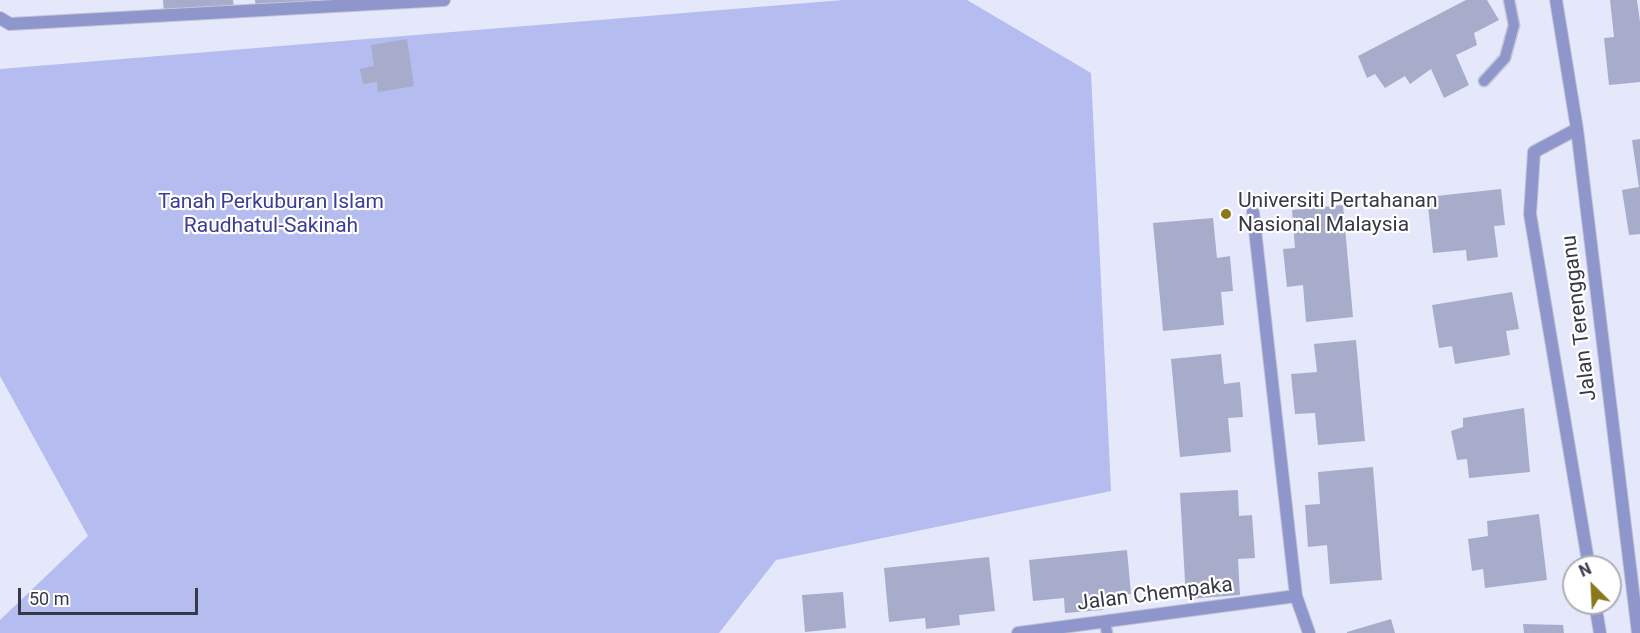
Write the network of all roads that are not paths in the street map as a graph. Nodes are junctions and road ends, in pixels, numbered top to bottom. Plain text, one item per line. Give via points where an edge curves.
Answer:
1 (444, 0) edge
2 (1509, 0) edge
3 (1556, 0) edge
4 (0, 18) edge
5 (1484, 81) dead end
6 (1577, 129) junction
7 (1253, 212) dead end
8 (1587, 555) edge
9 (1296, 597) junction
10 (1597, 615) edge
11 (1106, 627) edge
12 (1018, 633) edge
13 (1309, 633) edge
14 (1600, 633) edge
15 (1638, 633) edge

1 - 4 street via 10,24
2 - 5 lane via 1514,25 1505,58
3 - 6 street, Jalan Terengganu
6 - 8 street via 1534,152 1530,214
6 - 15 street, Jalan Terengganu
7 - 9 street
9 - 11 street, Jalan Chempaka
9 - 13 street
10 - 14 street
11 - 12 street, Jalan Chempaka

